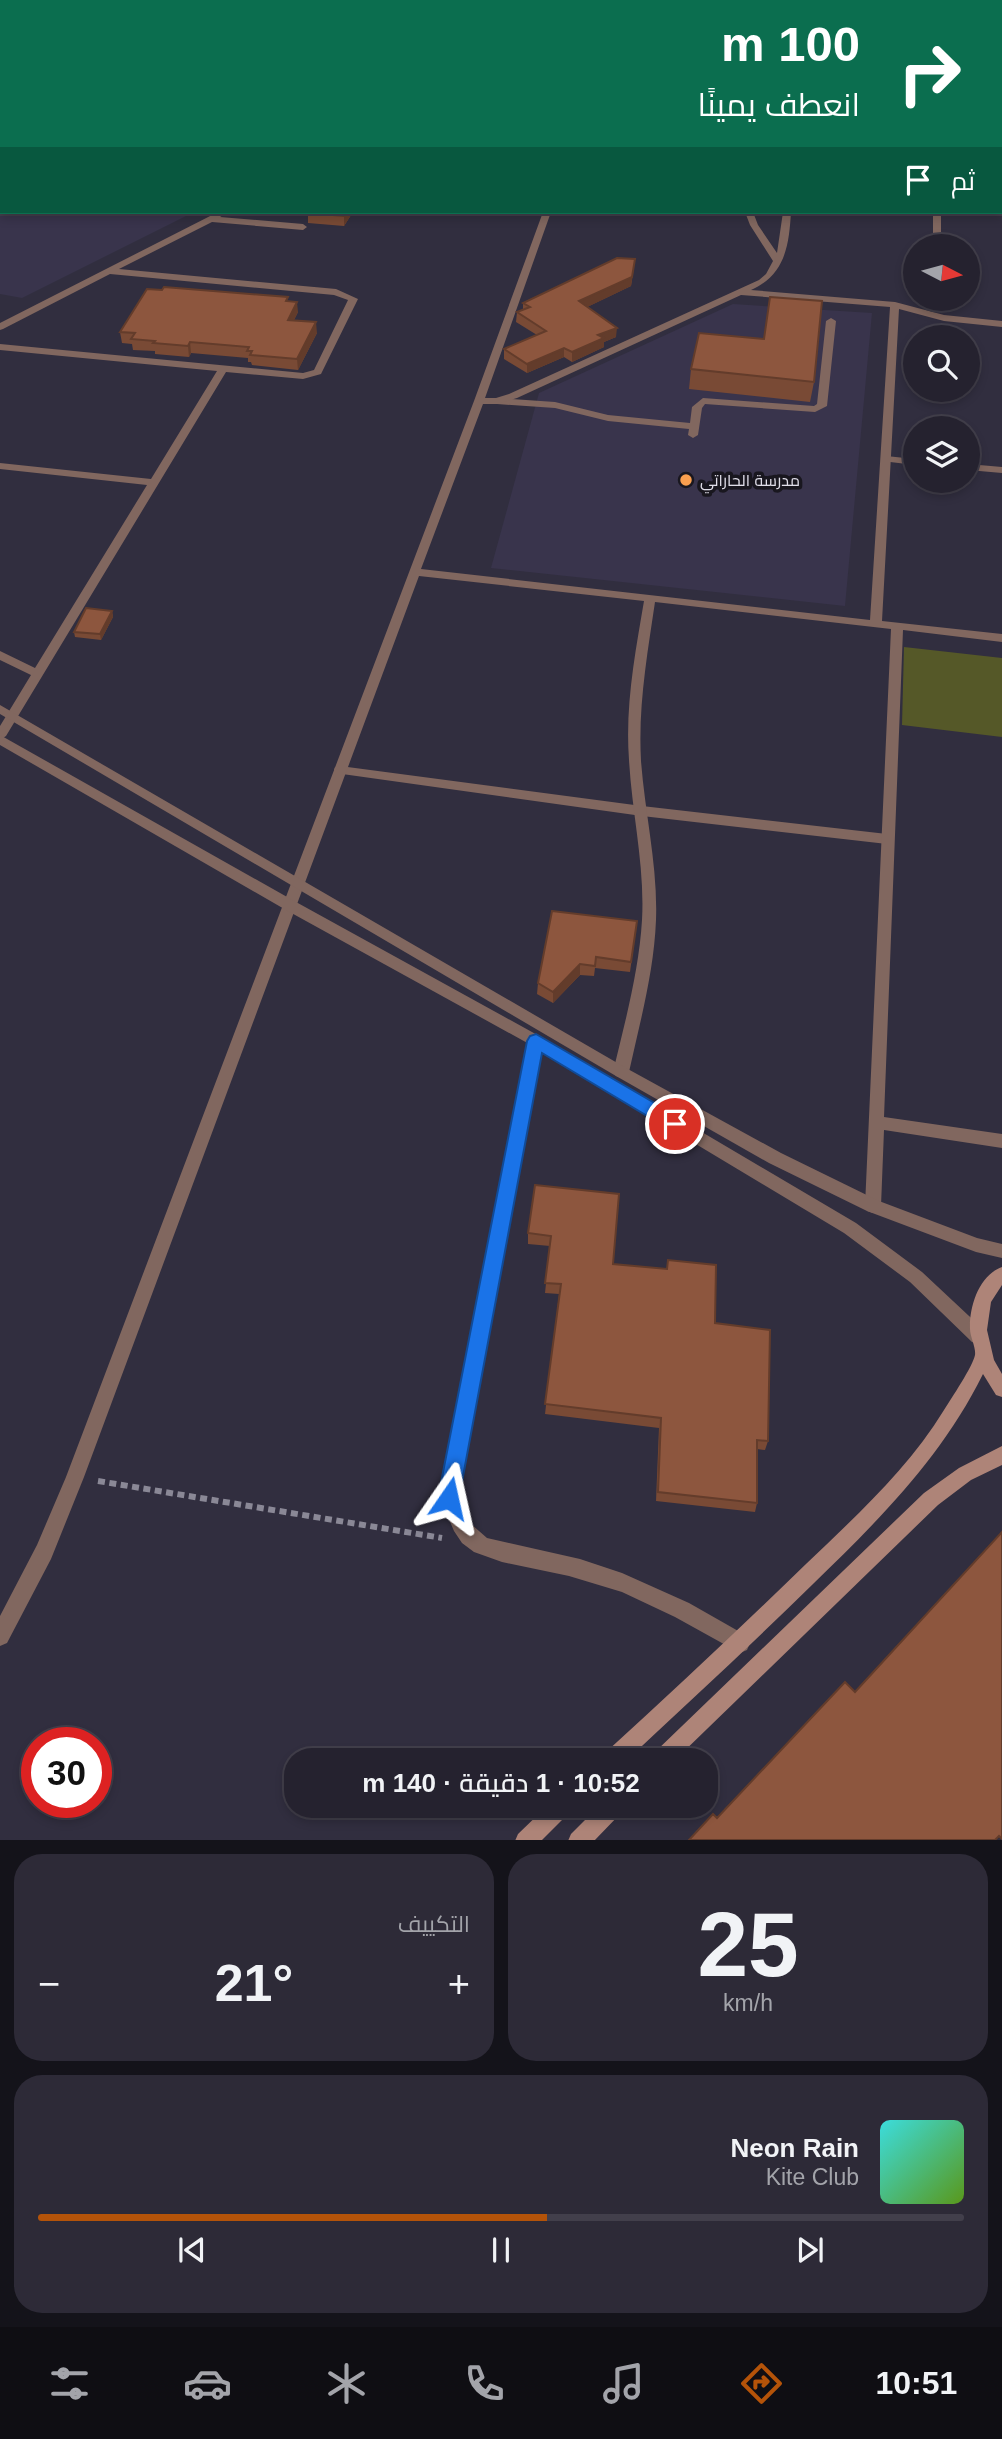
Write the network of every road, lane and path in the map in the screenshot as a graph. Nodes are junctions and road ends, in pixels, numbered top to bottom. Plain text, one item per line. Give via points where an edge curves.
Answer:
1 (220, 214) edge
2 (546, 214) edge
3 (750, 214) edge
4 (787, 214) edge
5 (937, 214) edge
6 (211, 218) junction
7 (303, 227) dead end
8 (937, 234) edge
9 (777, 260) junction
10 (108, 271) junction
11 (736, 292) junction
12 (895, 305) junction
13 (831, 321) dead end
14 (3, 322) edge
15 (1002, 324) edge
16 (0, 347) edge
17 (223, 369) junction
18 (479, 401) junction
19 (497, 401) junction
20 (886, 460) junction
21 (903, 461) edge
22 (0, 466) edge
23 (980, 468) edge
24 (1002, 470) edge
25 (154, 483) junction
26 (415, 572) junction
27 (650, 597) junction
28 (876, 623) junction
29 (897, 626) junction
30 (1002, 638) edge
31 (0, 655) edge
32 (38, 674) junction
33 (6, 713) edge
34 (0, 738) edge
35 (340, 770) junction
36 (642, 811) junction
37 (887, 839) junction
38 (299, 882) junction
39 (291, 906) junction
40 (536, 1041) junction
41 (621, 1072) junction
42 (876, 1122) junction
43 (1002, 1140) edge
44 (873, 1206) junction
45 (1002, 1251) edge
46 (1002, 1274) edge
47 (978, 1336) junction
48 (983, 1356) junction
49 (1002, 1389) edge
50 (1002, 1455) edge
51 (75, 1477) junction
52 (481, 1545) junction
53 (0, 1636) edge
54 (740, 1643) junction
55 (625, 1748) edge
56 (673, 1748) edge
57 (549, 1818) edge
58 (601, 1818) edge
59 (525, 1840) edge
60 (578, 1840) edge

1 - 6 street
2 - 18 street
3 - 9 street
4 - 9 street
5 - 8 street
6 - 7 street
6 - 10 street
9 - 11 street via 766,279
10 - 14 street
10 - 17 street via 337,292 353,299 318,372 303,376
11 - 12 street
11 - 19 street
12 - 15 street
12 - 20 street
13 - 19 street via 822,406 814,409 709,400 699,403 694,430 555,405
16 - 17 street
17 - 25 street
18 - 19 street
18 - 26 street
20 - 21 street
20 - 28 street
22 - 25 street
23 - 24 street
25 - 32 street
26 - 27 street
26 - 35 street
27 - 28 street
27 - 36 street via 634,715 635,772
28 - 29 street
29 - 30 street
29 - 37 street
31 - 32 street
32 - 33 street
33 - 34 street
33 - 38 street
34 - 39 street
35 - 36 street
35 - 38 street
36 - 37 street
36 - 41 street via 649,922
37 - 42 street
38 - 39 street
38 - 41 street
39 - 40 street
39 - 51 street
40 - 47 street via 850,1228 916,1277
40 - 52 street via 449,1498 458,1525
41 - 44 street via 796,1170
42 - 43 street
42 - 44 street
44 - 45 street
46 - 47 main road via 984,1295
47 - 48 main road
48 - 49 main road
48 - 54 main road via 953,1416 912,1471
50 - 56 main road via 931,1499
51 - 52 path
51 - 53 street via 44,1552
52 - 54 street via 634,1586 688,1610
54 - 55 main road
57 - 59 main road
58 - 60 main road

